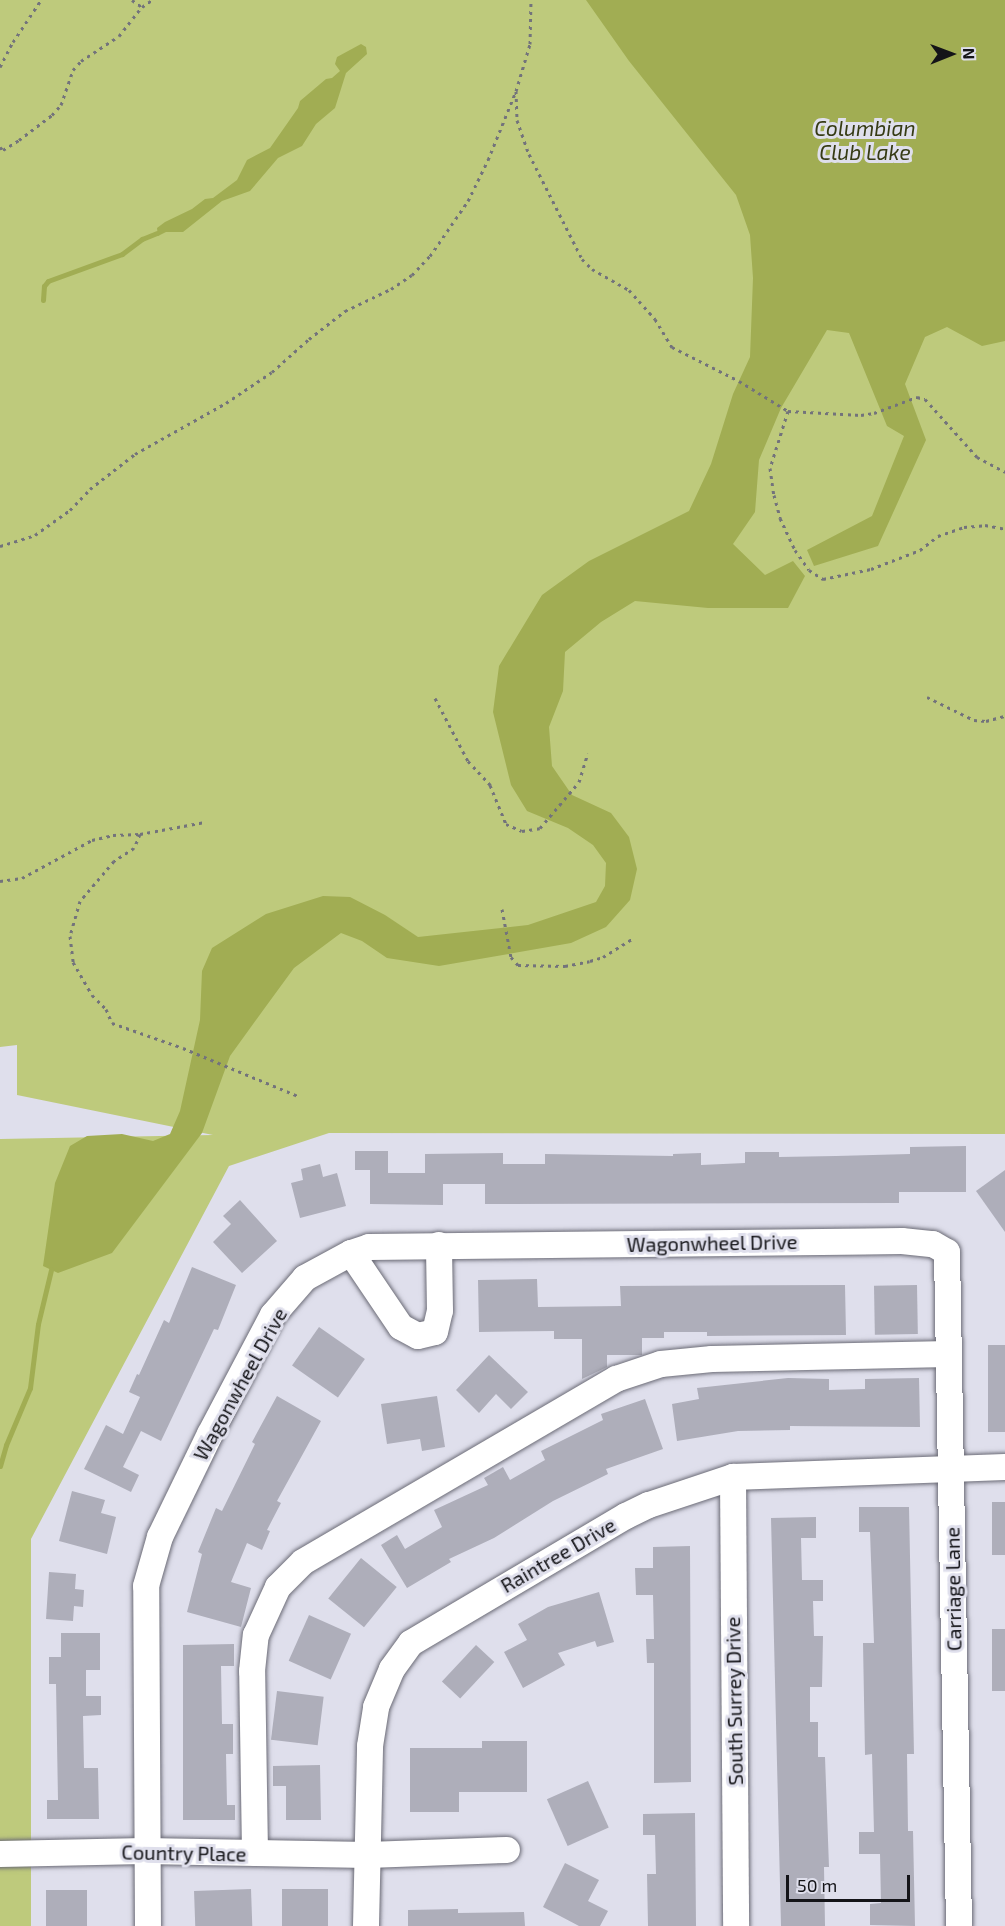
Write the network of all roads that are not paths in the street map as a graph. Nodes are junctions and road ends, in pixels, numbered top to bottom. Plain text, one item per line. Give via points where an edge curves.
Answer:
1 (439, 1245) junction
2 (947, 1252) joint
3 (351, 1253) junction
4 (949, 1354) junction
5 (1005, 1467) edge
6 (951, 1468) junction
7 (733, 1477) junction
8 (507, 1850) dead end
9 (145, 1851) junction
10 (255, 1853) junction
11 (7, 1854) edge
12 (368, 1855) junction
13 (148, 1926) edge
14 (366, 1926) edge
15 (736, 1926) edge
16 (959, 1926) edge

1 - 2 street, Wagonwheel Drive via 902,1241 933,1244
1 - 3 street, Wagonwheel Drive via 369,1247
1 - 3 street via 440,1311 435,1332 418,1336 401,1327
2 - 4 street, Carriage Lane
3 - 9 street, Wagonwheel Drive via 305,1278 273,1315 160,1537 146,1586
4 - 6 street, Carriage Lane
4 - 10 street via 712,1359 661,1364 616,1379 303,1562 278,1587 256,1635 252,1671
5 - 6 street, Raintree Drive
6 - 7 street, Raintree Drive
6 - 16 street, Carriage Lane
7 - 12 street, Raintree Drive via 626,1516 411,1643 392,1669 376,1707 370,1746
7 - 15 street, South Surrey Drive
8 - 12 street, Country Place
9 - 10 street, Country Place
9 - 11 street, Country Place
9 - 13 street, Wagonwheel Drive
10 - 12 street, Country Place
12 - 14 street, Raintree Drive

